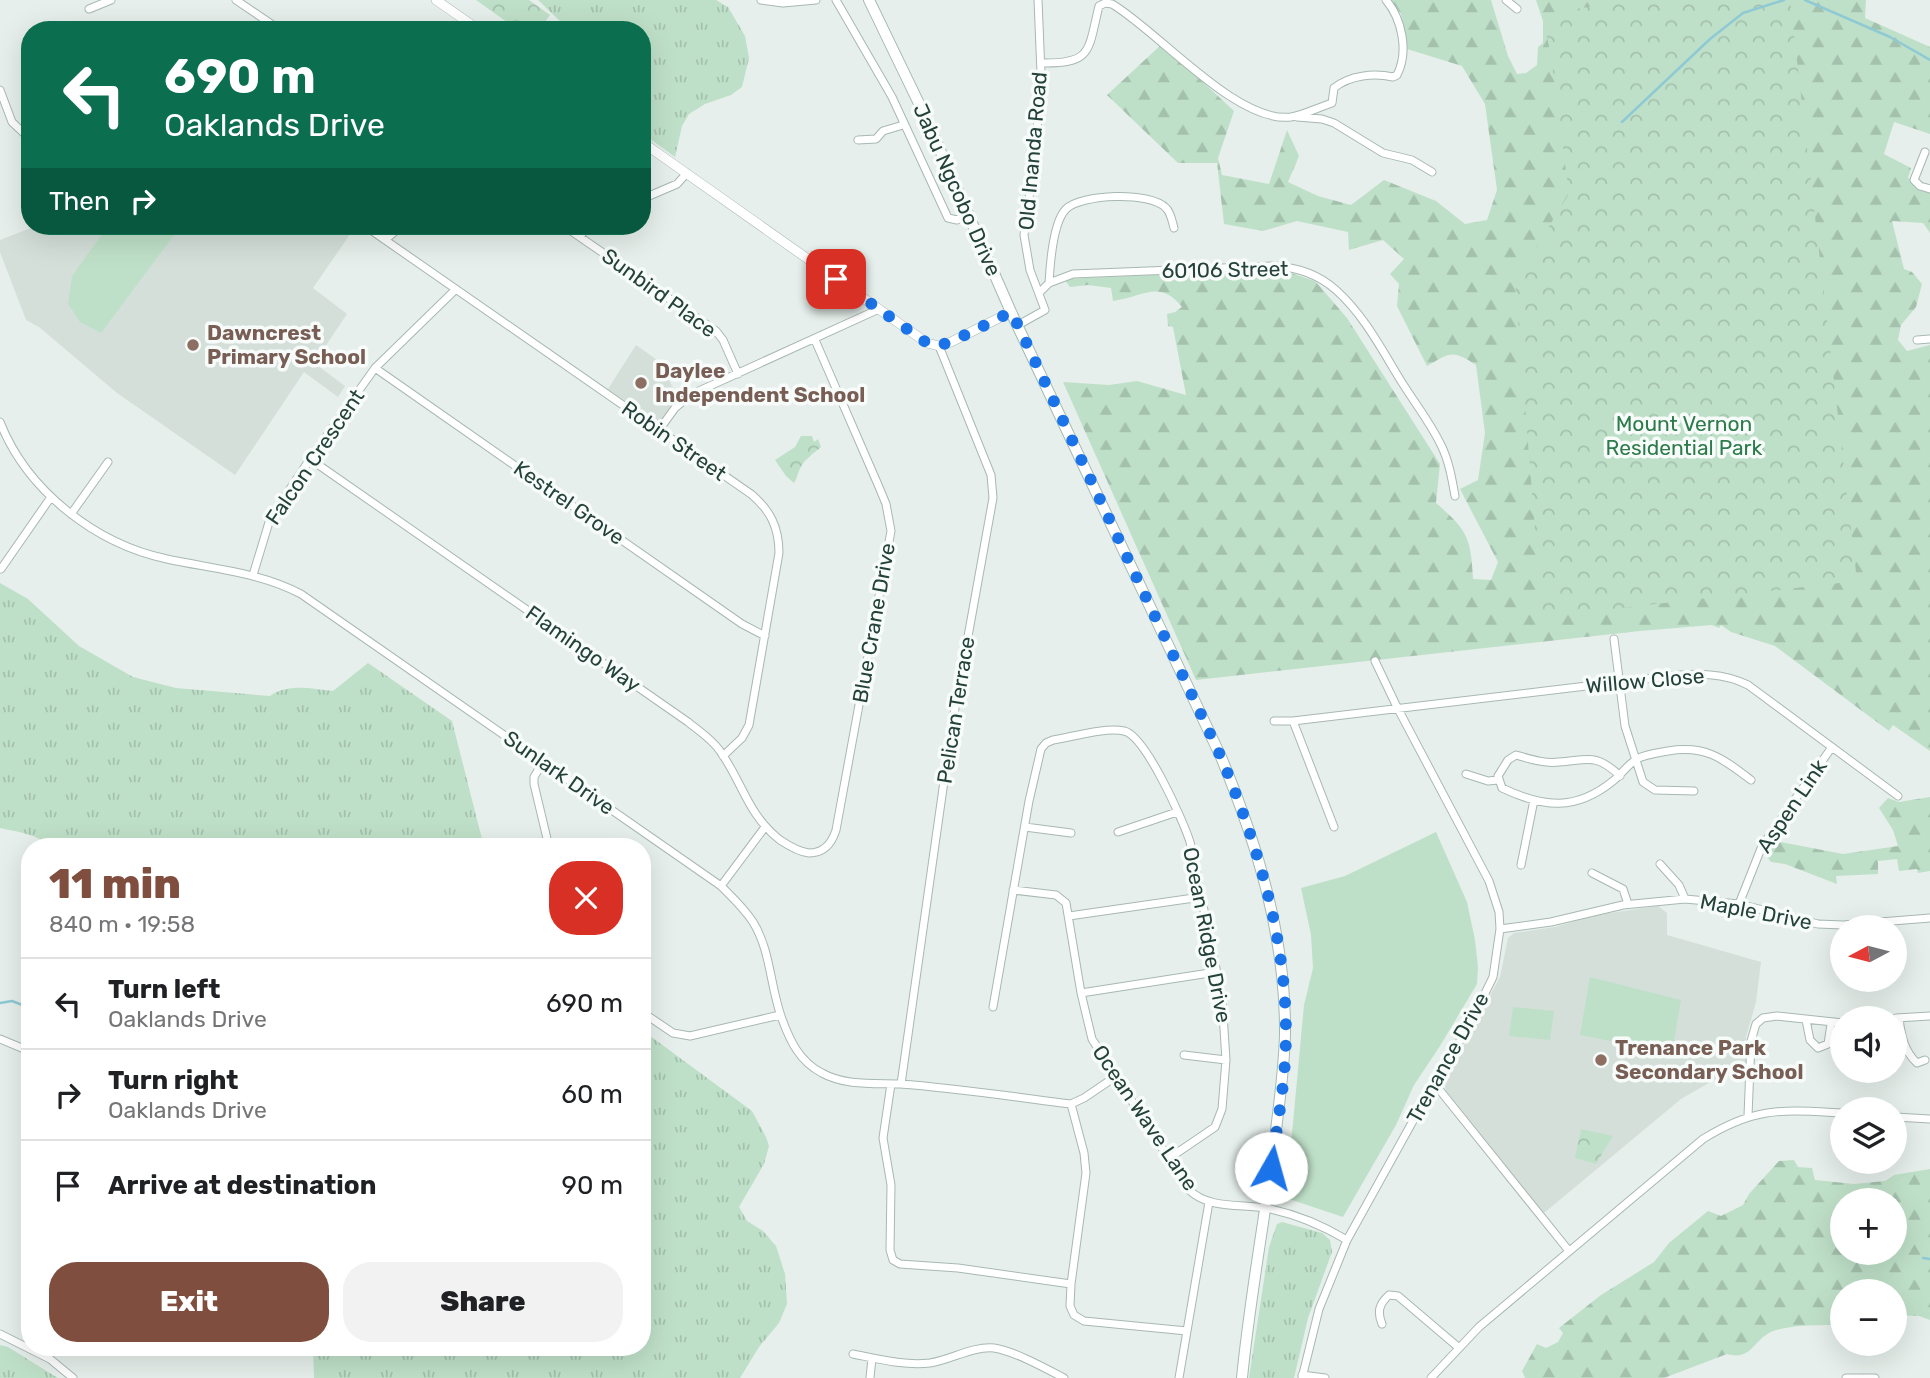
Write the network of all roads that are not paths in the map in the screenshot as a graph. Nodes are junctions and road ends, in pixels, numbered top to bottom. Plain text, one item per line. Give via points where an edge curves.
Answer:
1 (111, 0) edge
2 (236, 0) edge
3 (436, 0) edge
4 (761, 0) edge
5 (816, 0) edge
6 (836, 0) edge
7 (870, 0) edge
8 (1038, 0) edge
9 (1386, 0) edge
10 (1506, 0) edge
11 (89, 9) dead end
12 (1517, 9) dead end
13 (267, 21) edge
14 (466, 21) edge
15 (1042, 63) junction
16 (0, 90) edge
17 (1293, 117) junction
18 (903, 125) junction
19 (21, 130) edge
20 (858, 140) dead end
21 (651, 148) edge
22 (1925, 152) dead end
23 (1432, 172) dead end
24 (687, 173) junction
25 (1930, 189) edge
26 (651, 195) edge
27 (969, 214) junction
28 (1174, 228) dead end
29 (378, 235) edge
30 (391, 235) edge
31 (577, 235) edge
32 (580, 237) joint
33 (386, 240) junction
34 (1049, 283) junction
35 (455, 290) junction
36 (1040, 292) junction
37 (879, 309) junction
38 (1011, 312) junction
39 (1018, 325) junction
40 (1930, 339) edge
41 (815, 340) junction
42 (1917, 340) dead end
43 (939, 346) junction
44 (375, 368) junction
45 (738, 374) junction
46 (0, 422) edge
47 (659, 430) junction
48 (310, 459) junction
49 (108, 462) dead end
50 (1455, 496) dead end
51 (51, 497) junction
52 (71, 514) junction
53 (1, 569) edge
54 (253, 575) junction
55 (765, 636) junction
56 (1614, 639) dead end
57 (1375, 661) dead end
58 (1619, 681) junction
59 (1397, 707) junction
60 (1293, 720) junction
61 (1274, 721) dead end
62 (1832, 747) junction
63 (723, 756) junction
64 (1635, 760) junction
65 (543, 762) junction
66 (1466, 774) dead end
67 (1619, 776) junction
68 (1498, 780) junction
69 (1751, 780) dead end
70 (1694, 791) dead end
71 (1898, 796) dead end
72 (1534, 800) junction
73 (1177, 812) junction
74 (1025, 827) junction
75 (1334, 827) dead end
76 (765, 828) junction
77 (1118, 832) dead end
78 (1071, 833) dead end
79 (547, 838) edge
80 (1660, 864) dead end
81 (1521, 865) dead end
82 (1592, 873) dead end
83 (721, 886) junction
84 (1013, 890) junction
85 (1201, 897) junction
86 (1685, 899) junction
87 (1628, 904) junction
88 (1739, 904) junction
89 (1069, 916) junction
90 (1930, 918) edge
91 (1500, 929) junction
92 (1216, 972) junction
93 (1080, 993) junction
94 (993, 1007) dead end
95 (780, 1014) junction
96 (1930, 1016) edge
97 (1907, 1017) edge
98 (651, 1018) edge
99 (1806, 1020) junction
100 (1830, 1024) edge
101 (1830, 1031) edge
102 (0, 1039) edge
103 (21, 1048) edge
104 (1907, 1050) edge
105 (1184, 1055) dead end
106 (1226, 1060) junction
107 (1925, 1060) dead end
108 (1115, 1077) junction
109 (1434, 1083) junction
110 (891, 1084) junction
111 (901, 1084) junction
112 (1070, 1104) junction
113 (1830, 1113) edge
114 (1748, 1116) junction
115 (1907, 1118) edge
116 (1930, 1119) edge
117 (1168, 1159) junction
118 (1209, 1202) junction
119 (1266, 1208) junction
120 (1347, 1240) junction
121 (1569, 1251) junction
122 (1071, 1284) junction
123 (1382, 1324) dead end
124 (1186, 1331) junction
125 (0, 1334) edge
126 (21, 1344) edge
127 (1458, 1347) junction
128 (853, 1354) dead end
129 (44, 1356) edge
130 (872, 1358) junction
131 (1302, 1376) edge
132 (73, 1378) edge
133 (870, 1378) edge
134 (1064, 1378) edge
135 (1179, 1378) edge
136 (1241, 1378) edge
137 (1325, 1378) edge
138 (1431, 1378) edge
139 (1846, 1378) edge
140 (1875, 1378) edge

1 - 11 street
2 - 13 street
3 - 14 street
4 - 5 street via 783,4
6 - 18 street via 892,97
7 - 27 main road, Jabu Ngcobo Drive
8 - 15 street, Old Inanda Road
9 - 17 street via 1401,27 1402,61 1397,75 1344,80 1334,88 1332,103
10 - 12 street
15 - 17 street via 1063,64 1080,58 1105,3 1117,7 1226,93 1253,108
15 - 36 street, Old Inanda Road via 1024,235 1030,270
16 - 19 street via 12,122
17 - 23 street via 1334,123 1383,152 1412,160
18 - 20 street via 883,131 876,139
18 - 27 street via 948,218 957,220
21 - 24 street
22 - 25 street via 1914,180
24 - 26 street via 677,184
24 - 37 street
27 - 38 main road, Jabu Ngcobo Drive
28 - 34 street via 1165,207 1155,201 1118,195 1067,207 1054,243
29 - 33 street, Robin Street
30 - 33 street
31 - 32 street, Sunbird Place
32 - 45 street, Sunbird Place via 716,331
33 - 35 street, Robin Street
34 - 36 street, 60106 Street
34 - 50 street, 60106 Street via 1096,272 1272,266 1311,273 1335,290 1381,347 1441,445
35 - 44 street, Falcon Crescent
35 - 47 street, Robin Street
36 - 39 street via 1045,310
37 - 41 street
37 - 43 street via 927,343
38 - 39 main road, Jabu Ngcobo Drive
38 - 43 street
39 - 119 main road, Jabu Ngcobo Drive via 1221,757 1263,869 1283,984 1285,1033
40 - 42 street
41 - 45 street
41 - 76 street, Blue Crane Drive via 886,505 890,542 831,842 821,851 805,852
43 - 111 street, Pelican Terrace via 991,475 993,498 952,725
44 - 48 street, Falcon Crescent
44 - 55 street, Kestrel Grove
45 - 47 street via 682,401
46 - 51 street, Sunlark Drive via 24,465
47 - 55 street, Robin Street via 751,494 772,517 779,553
48 - 54 street, Falcon Crescent via 270,519
48 - 63 street, Flamingo Way via 688,722
49 - 52 street
51 - 52 street, Sunlark Drive
51 - 53 street
52 - 54 street, Sunlark Drive via 130,548
54 - 65 street, Sunlark Drive via 309,600
55 - 63 street, Robin Street via 749,725
56 - 58 street
57 - 59 street, Trenance Drive
58 - 59 street, Willow Close
58 - 62 street, Willow Close via 1695,674 1737,679
58 - 64 street
59 - 60 street, Willow Close
59 - 91 street, Trenance Drive via 1489,881
60 - 61 street, Willow Close
60 - 75 street
62 - 71 street, Willow Close
62 - 88 street, Aspen Link via 1762,846
63 - 76 street, Flamingo Way
64 - 67 street
64 - 69 street via 1687,748 1708,751
64 - 70 street via 1643,782 1655,790
65 - 79 street via 534,784
65 - 83 street, Sunlark Drive
66 - 68 street
67 - 68 street via 1591,758 1558,763 1516,755 1508,760
67 - 72 street via 1580,801 1549,804
68 - 72 street via 1502,788
72 - 81 street
73 - 74 street, Ocean Ridge Drive via 1140,741 1123,730 1112,731 1046,743 1037,761
73 - 77 street
73 - 85 street, Ocean Ridge Drive via 1190,842
74 - 78 street
74 - 84 street, Ocean Ridge Drive
76 - 83 street
80 - 86 street
82 - 87 street via 1623,889
83 - 95 street, Sunlark Drive via 743,908 760,936
84 - 89 street via 1056,895 1066,903
84 - 94 street, Ocean Ridge Drive
85 - 89 street
85 - 92 street, Ocean Ridge Drive
86 - 87 street, Maple Drive
86 - 88 street, Maple Drive
87 - 91 street, Maple Drive
88 - 90 street, Maple Drive via 1818,924
89 - 93 street, Ocean Wave Lane
91 - 109 street, Trenance Drive via 1493,977
92 - 93 street
92 - 106 street, Ocean Ridge Drive
93 - 108 street, Ocean Wave Lane via 1092,1039
95 - 98 street via 690,1036 673,1033
95 - 110 street, Sunlark Drive via 794,1048 815,1070 845,1081
96 - 97 street
99 - 100 street
99 - 101 street via 1810,1041 1818,1048 1828,1044
99 - 114 street via 1777,1016 1756,1024 1751,1041
102 - 103 street
104 - 107 street via 1917,1063
105 - 106 street
106 - 117 street, Ocean Ridge Drive via 1222,1109 1215,1127
108 - 112 street
108 - 117 street, Ocean Wave Lane
109 - 120 street, Trenance Drive
109 - 121 street
110 - 111 street, Sunlark Drive
110 - 122 street via 883,1138 891,1185 893,1260
111 - 112 street, Sunlark Drive
112 - 122 street via 1086,1173
113 - 114 street via 1778,1111
114 - 121 street via 1703,1139
115 - 116 street
117 - 118 street, Ocean Wave Lane via 1194,1196
118 - 119 street, Ocean Wave Lane
118 - 124 street
119 - 120 street, Ocean Wave Lane via 1322,1226
119 - 136 main road, Jabu Ngcobo Drive
120 - 131 street, Trenance Drive via 1319,1309
121 - 127 street
122 - 124 street via 1070,1306 1077,1318
123 - 127 street via 1378,1314 1382,1302 1398,1296
124 - 135 street
125 - 126 street
127 - 138 street
128 - 130 street
129 - 132 street
130 - 133 street
130 - 134 street via 930,1363 992,1348
131 - 137 street
139 - 140 street

